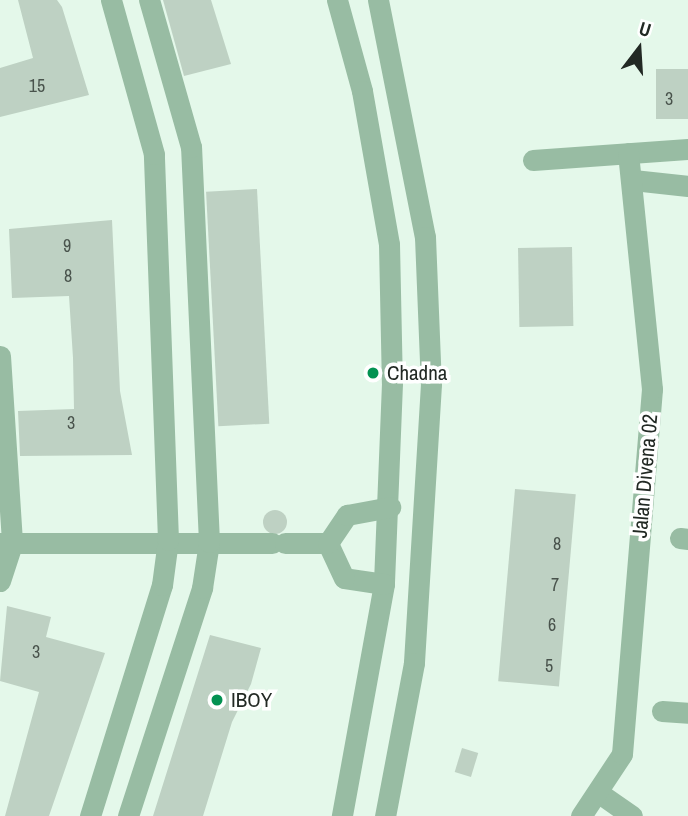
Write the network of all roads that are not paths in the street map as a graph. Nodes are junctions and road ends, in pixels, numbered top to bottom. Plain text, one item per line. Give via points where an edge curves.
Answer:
1 (111, 0) edge
2 (149, 0) edge
3 (337, 0) edge
4 (378, 0) edge
5 (398, 81) junction
6 (362, 91) junction
7 (191, 147) junction
8 (688, 149) edge
9 (628, 153) junction
10 (154, 154) junction
11 (533, 160) dead end
12 (633, 180) junction
13 (688, 186) edge
14 (0, 356) edge
15 (0, 362) edge
16 (390, 507) junction
17 (168, 540) junction
18 (209, 542) junction
19 (6, 543) edge
20 (328, 543) junction
21 (0, 581) edge
22 (384, 584) junction
23 (662, 711) dead end
24 (688, 713) edge
25 (598, 793) junction
26 (90, 816) edge
27 (128, 816) edge
28 (342, 816) edge
29 (385, 816) edge
30 (581, 816) edge
31 (632, 816) edge

1 - 10 street
2 - 7 street
3 - 6 street
4 - 5 street
5 - 6 street
5 - 29 street via 425,237 431,384 414,663
6 - 16 street via 389,244
7 - 10 street
7 - 18 street
8 - 9 street
9 - 11 street
9 - 12 street, Jalan Divena 02
10 - 17 street
12 - 13 street
12 - 25 street, Jalan Divena 02 via 652,389 622,754
14 - 15 street
15 - 19 street
16 - 20 street via 347,515
16 - 22 street
17 - 18 street
17 - 19 street
17 - 26 street via 162,585
18 - 20 street
18 - 27 street via 202,588
19 - 21 street
20 - 22 street via 344,578
22 - 28 street
23 - 24 street
25 - 30 street, Jalan Divena 02
25 - 31 street

